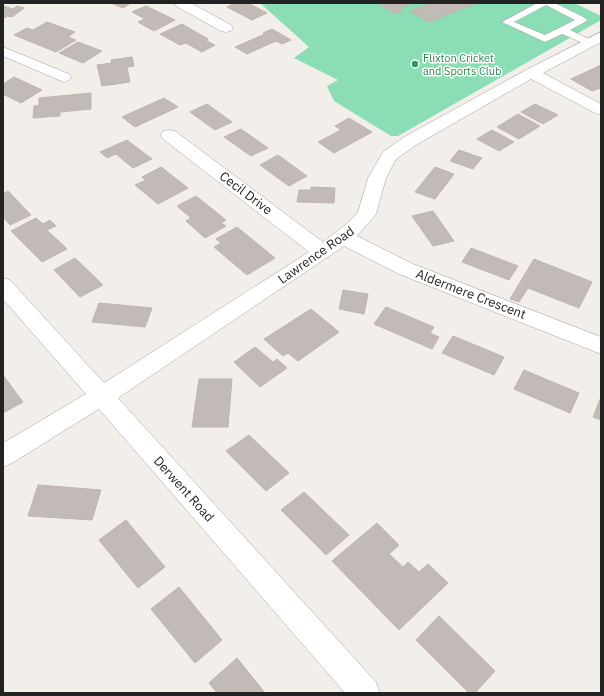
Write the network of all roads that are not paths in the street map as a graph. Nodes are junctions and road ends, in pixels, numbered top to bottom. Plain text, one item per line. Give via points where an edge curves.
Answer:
1 (182, 3) edge
2 (544, 3) edge
3 (548, 3) edge
4 (226, 28) dead end
5 (562, 30) junction
6 (595, 39) edge
7 (3, 51) edge
8 (531, 73) junction
9 (64, 77) dead end
10 (601, 110) edge
11 (169, 135) dead end
12 (342, 237) junction
13 (323, 252) junction
14 (3, 285) edge
15 (601, 346) edge
16 (101, 396) junction
17 (3, 456) edge
18 (365, 693) edge

1 - 4 street
2 - 5 lane via 507,22 545,39
3 - 5 lane via 582,20
5 - 6 lane
6 - 8 street, Lawrence Road
7 - 9 street
8 - 10 street
8 - 12 street, Lawrence Road via 410,141 390,156 377,178 367,214 355,228
11 - 13 street, Cecil Drive
12 - 13 street, Lawrence Road
12 - 15 street, Aldermere Crescent via 406,269
13 - 16 street, Lawrence Road
14 - 16 street, Derwent Road
16 - 17 street, Lawrence Road
16 - 18 street, Derwent Road

